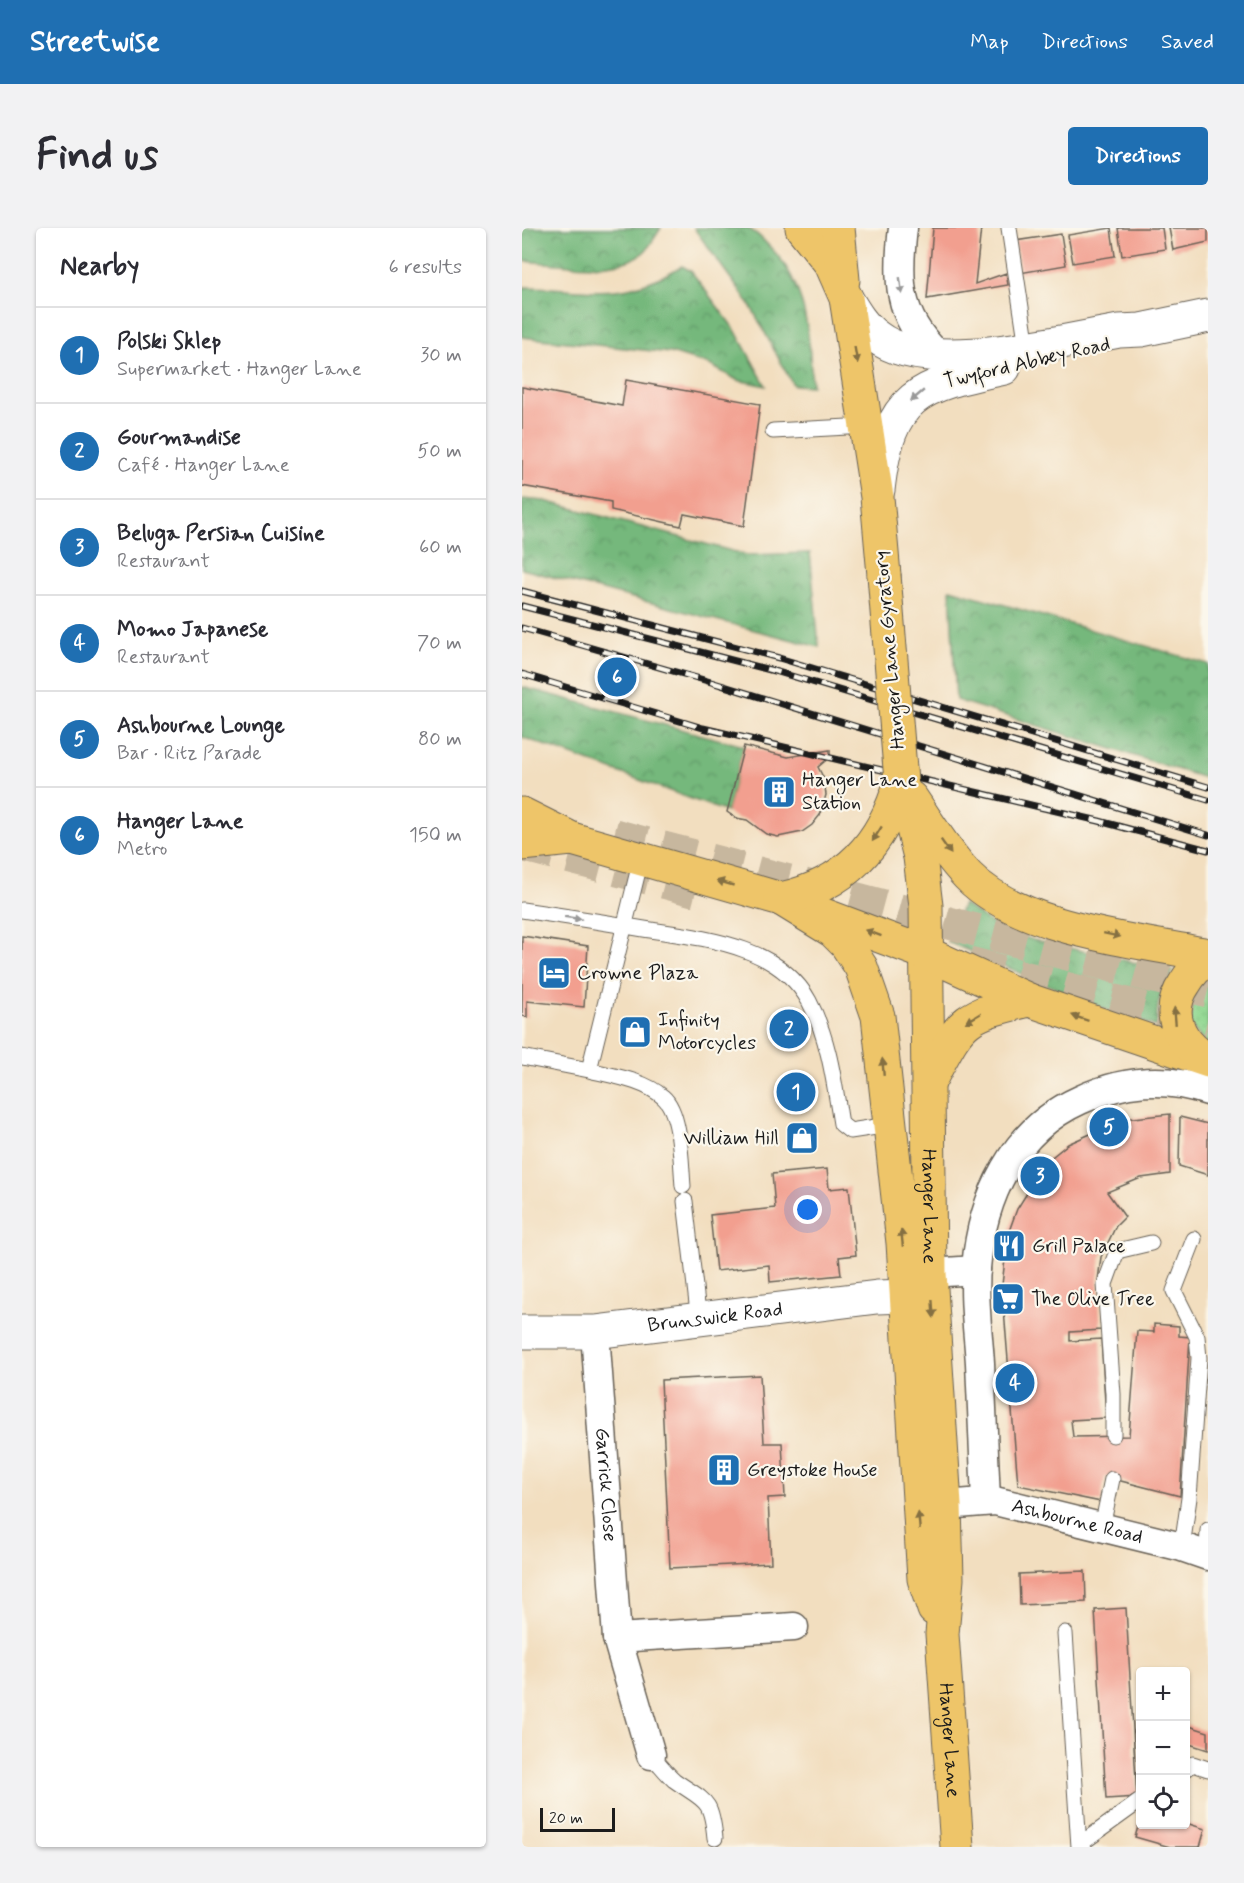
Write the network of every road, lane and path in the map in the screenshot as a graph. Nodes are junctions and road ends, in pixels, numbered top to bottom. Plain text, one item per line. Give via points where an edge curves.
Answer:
1 (802, 228) edge
2 (838, 228) edge
3 (903, 228) edge
4 (1009, 228) edge
5 (846, 298) junction
6 (1208, 316) edge
7 (1141, 330) junction
8 (1027, 347) junction
9 (936, 353) junction
10 (867, 426) junction
11 (773, 431) dead end
12 (877, 497) junction
13 (901, 781) junction
14 (522, 814) edge
15 (572, 839) junction
16 (522, 844) edge
17 (641, 859) junction
18 (781, 899) junction
19 (522, 910) edge
20 (623, 925) junction
21 (928, 954) junction
22 (1208, 957) edge
23 (1029, 1000) junction
24 (522, 1057) edge
25 (1208, 1061) edge
26 (590, 1070) junction
27 (928, 1083) junction
28 (1208, 1091) edge
29 (889, 1125) junction
30 (1194, 1239) dead end
31 (1151, 1243) dead end
32 (976, 1270) junction
33 (930, 1273) junction
34 (907, 1296) junction
35 (699, 1321) junction
36 (522, 1332) edge
37 (596, 1332) junction
38 (1113, 1435) dead end
39 (1112, 1479) dead end
40 (986, 1500) junction
41 (945, 1505) junction
42 (1102, 1527) junction
43 (1201, 1547) edge
44 (794, 1627) dead end
45 (1065, 1633) dead end
46 (942, 1634) junction
47 (617, 1638) junction
48 (651, 1755) joint
49 (1190, 1766) edge
50 (1208, 1769) edge
51 (1136, 1805) edge
52 (715, 1838) dead end
53 (1079, 1846) edge
54 (957, 1847) edge

1 - 5 highway, Hanger Lane Gyratory via 831,264
2 - 5 highway
3 -> 9 street via 899,278 902,298 918,332
4 - 8 lane
5 - 9 street, Twyford Abbey Road via 878,338 903,348
5 -> 10 highway, Hanger Lane Gyratory
6 - 7 street, Twyford Abbey Road
7 - 8 street, Twyford Abbey Road
7 -> 12 street, Twyford Abbey Road via 1102,346 958,378 921,391 903,410 888,438
8 - 9 street, Twyford Abbey Road via 984,354
10 - 11 lane
10 - 12 highway, Hanger Lane Gyratory
12 - 13 highway, Hanger Lane Gyratory, bridge
13 -> 18 highway, Hanger Lane Gyratory via 886,819 852,866 823,886
13 - 21 highway, Hanger Lane via 924,876
13 -> 22 highway via 958,865 1000,901 1053,923
14 - 15 highway
15 - 16 highway
15 - 17 highway
18 -> 17 highway
17 - 20 lane
21 -> 18 highway
29 -> 18 highway, Hanger Lane via 878,1016 861,967 833,931
19 -> 20 lane
20 - 26 lane
20 - 29 lane via 722,942 760,957 790,976 808,1000 831,1058 841,1124 850,1131
21 - 23 highway
21 - 27 highway, Hanger Lane
25 -> 22 highway via 1184,1041 1174,1013 1182,987
25 -> 23 highway
23 -> 27 highway via 978,1013 966,1021 951,1039
24 - 26 lane
26 - 35 lane via 632,1080 664,1097 676,1123
27 - 33 highway, Hanger Lane
28 - 32 street via 1163,1080 1095,1093 1059,1109 1029,1135 1007,1164 987,1203
34 -> 29 highway, Hanger Lane
30 - 43 lane via 1174,1291 1197,1337 1199,1358 1189,1498
31 - 38 lane via 1117,1251 1105,1284
32 - 33 street
32 - 40 street
33 -> 41 highway, Hanger Lane
34 - 35 street, Brunswick Road
46 -> 34 highway, Hanger Lane via 924,1579
35 - 37 street, Brunswick Road
36 - 37 street, Brunswick Road
37 - 47 street, Garrick Close
39 - 42 lane
40 - 41 street, Ashbourne Road
40 - 42 street, Ashbourne Road
41 - 46 highway, Hanger Lane via 947,1579
42 - 43 street, Ashbourne Road
44 - 47 street
45 - 53 lane
46 - 54 highway, Hanger Lane
47 - 48 street, Garrick Close
48 - 52 lane via 672,1778 704,1798 712,1812
49 - 50 lane
51 - 53 lane

